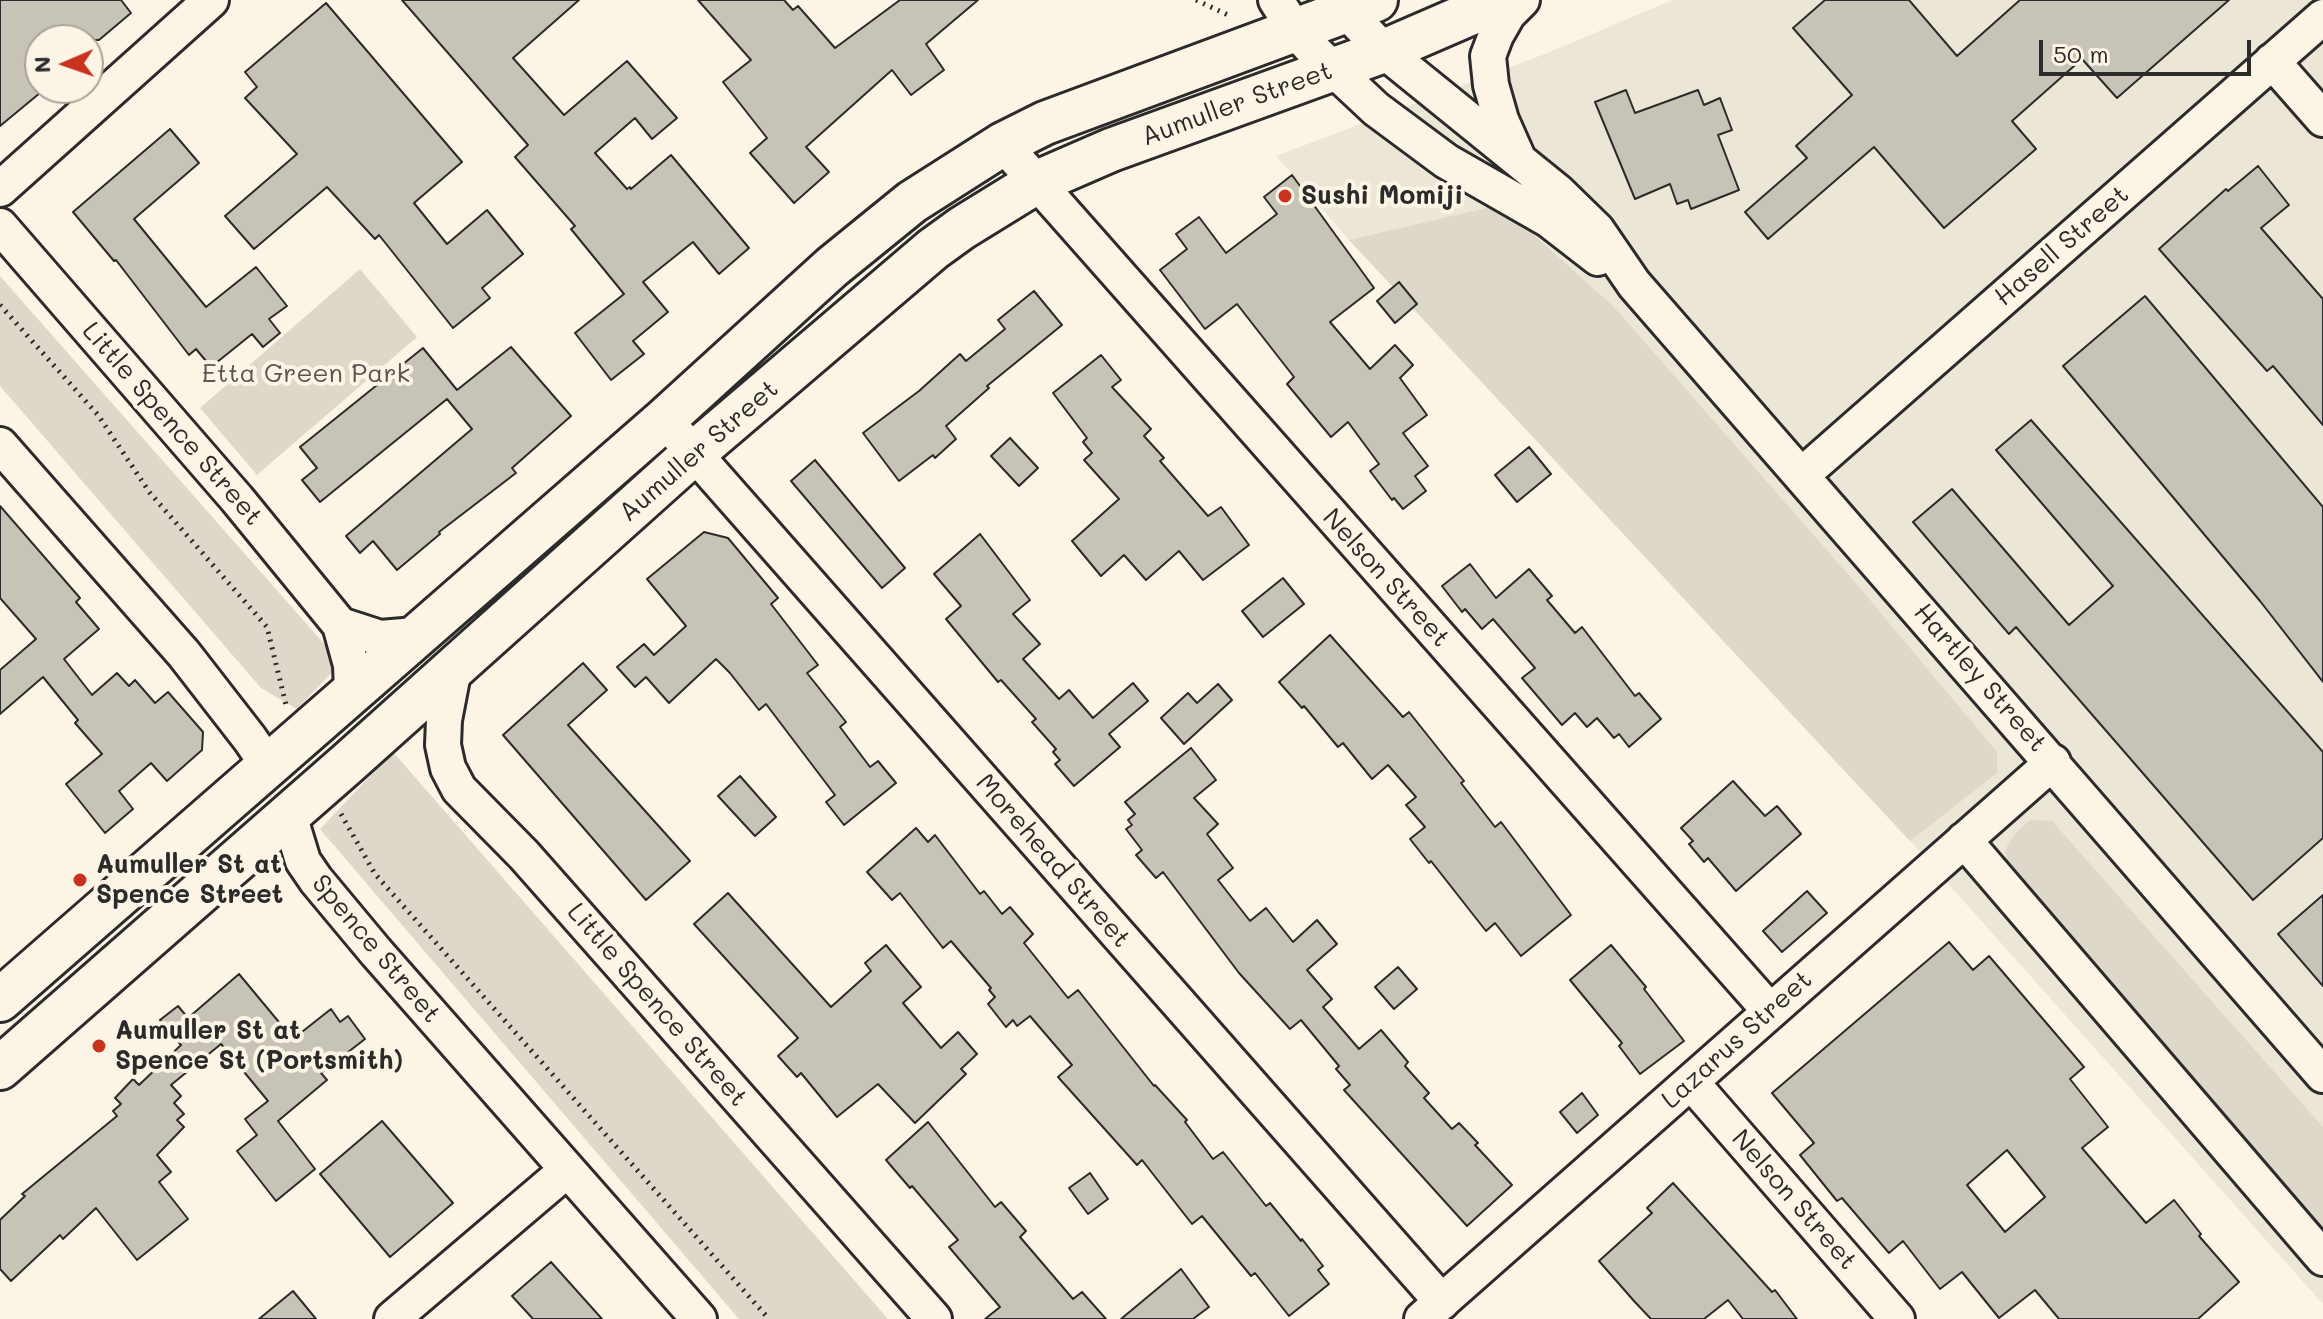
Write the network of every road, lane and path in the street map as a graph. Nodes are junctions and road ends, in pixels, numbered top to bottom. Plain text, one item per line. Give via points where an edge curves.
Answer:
1 (211, 0) edge
2 (1196, 0) edge
3 (1502, 0) edge
4 (1522, 0) edge
5 (1353, 4) edge
6 (1228, 15) dead end
7 (1286, 15) edge
8 (2323, 17) edge
9 (1384, 51) junction
10 (2272, 61) junction
11 (1332, 69) junction
12 (2323, 119) edge
13 (1003, 144) junction
14 (1519, 161) junction
15 (1035, 183) junction
16 (0, 189) edge
17 (0, 226) edge
18 (1634, 284) junction
19 (0, 305) edge
20 (664, 420) junction
21 (0, 445) edge
22 (694, 453) junction
23 (1802, 475) junction
24 (340, 625) junction
25 (416, 635) junction
26 (454, 668) junction
27 (352, 691) junction
28 (287, 708) dead end
29 (2053, 762) junction
30 (267, 764) junction
31 (337, 805) dead end
32 (289, 815) junction
33 (1964, 840) junction
34 (0, 1000) edge
35 (1770, 1011) junction
36 (7, 1049) edge
37 (2323, 1075) edge
38 (1691, 1082) junction
39 (567, 1170) junction
40 (2323, 1258) edge
41 (1432, 1311) edge
42 (392, 1319) edge
43 (699, 1319) edge
44 (769, 1319) edge
45 (934, 1319) edge
46 (1897, 1319) edge

1 - 16 street
2 - 6 path
3 - 9 main road, Aumuller Street
4 - 14 street, Hartley Street via 1508,14 1488,56 1497,109
5 - 7 main road, Aumuller Street
5 - 9 street, Hartley Street
7 - 11 street, Hartley Street
7 - 13 main road, Aumuller Street
8 - 10 street, Hasell Street
9 - 11 main road, Aumuller Street
9 - 14 street, Hartley Street
10 - 12 street
10 - 23 street, Hasell Street
11 - 15 main road, Aumuller Street
11 - 18 street, Hartley Street via 1446,161 1549,220
13 - 15 street, Nelson Street
13 - 20 main road, Aumuller Street via 912,202 832,267
14 - 18 street, Hartley Street via 1597,230
15 - 22 main road, Aumuller Street via 933,249
15 - 35 street, Nelson Street
17 - 24 street, Little Spence Street
18 - 23 street, Hartley Street
19 - 28 path via 98,415 150,493 267,627
20 - 22 street, Morehead Street
20 - 25 main road, Aumuller Street
21 - 30 street, Spence Street via 184,654
22 - 26 main road, Aumuller Street
22 - 41 street, Morehead Street
23 - 29 street, Hartley Street
24 - 25 street via 380,638
24 - 27 street, Little Spence Street
25 - 27 main road, Aumuller Street
26 - 32 main road, Aumuller Street
26 - 45 street, Little Spence Street via 443,745 459,789 524,855
27 - 30 main road, Aumuller Street
29 - 33 street, Lazarus Street
29 - 37 street, Hartley Street
30 - 32 main road, Spence Street
30 - 34 main road, Aumuller Street
31 - 44 path via 375,874
32 - 36 main road, Aumuller Street
32 - 39 street, Spence Street via 303,861 316,880
33 - 35 street, Lazarus Street
33 - 40 street
35 - 38 street, Lazarus Street
38 - 41 street, Lazarus Street
38 - 46 street, Nelson Street
39 - 42 street
39 - 43 street, Spence Street

